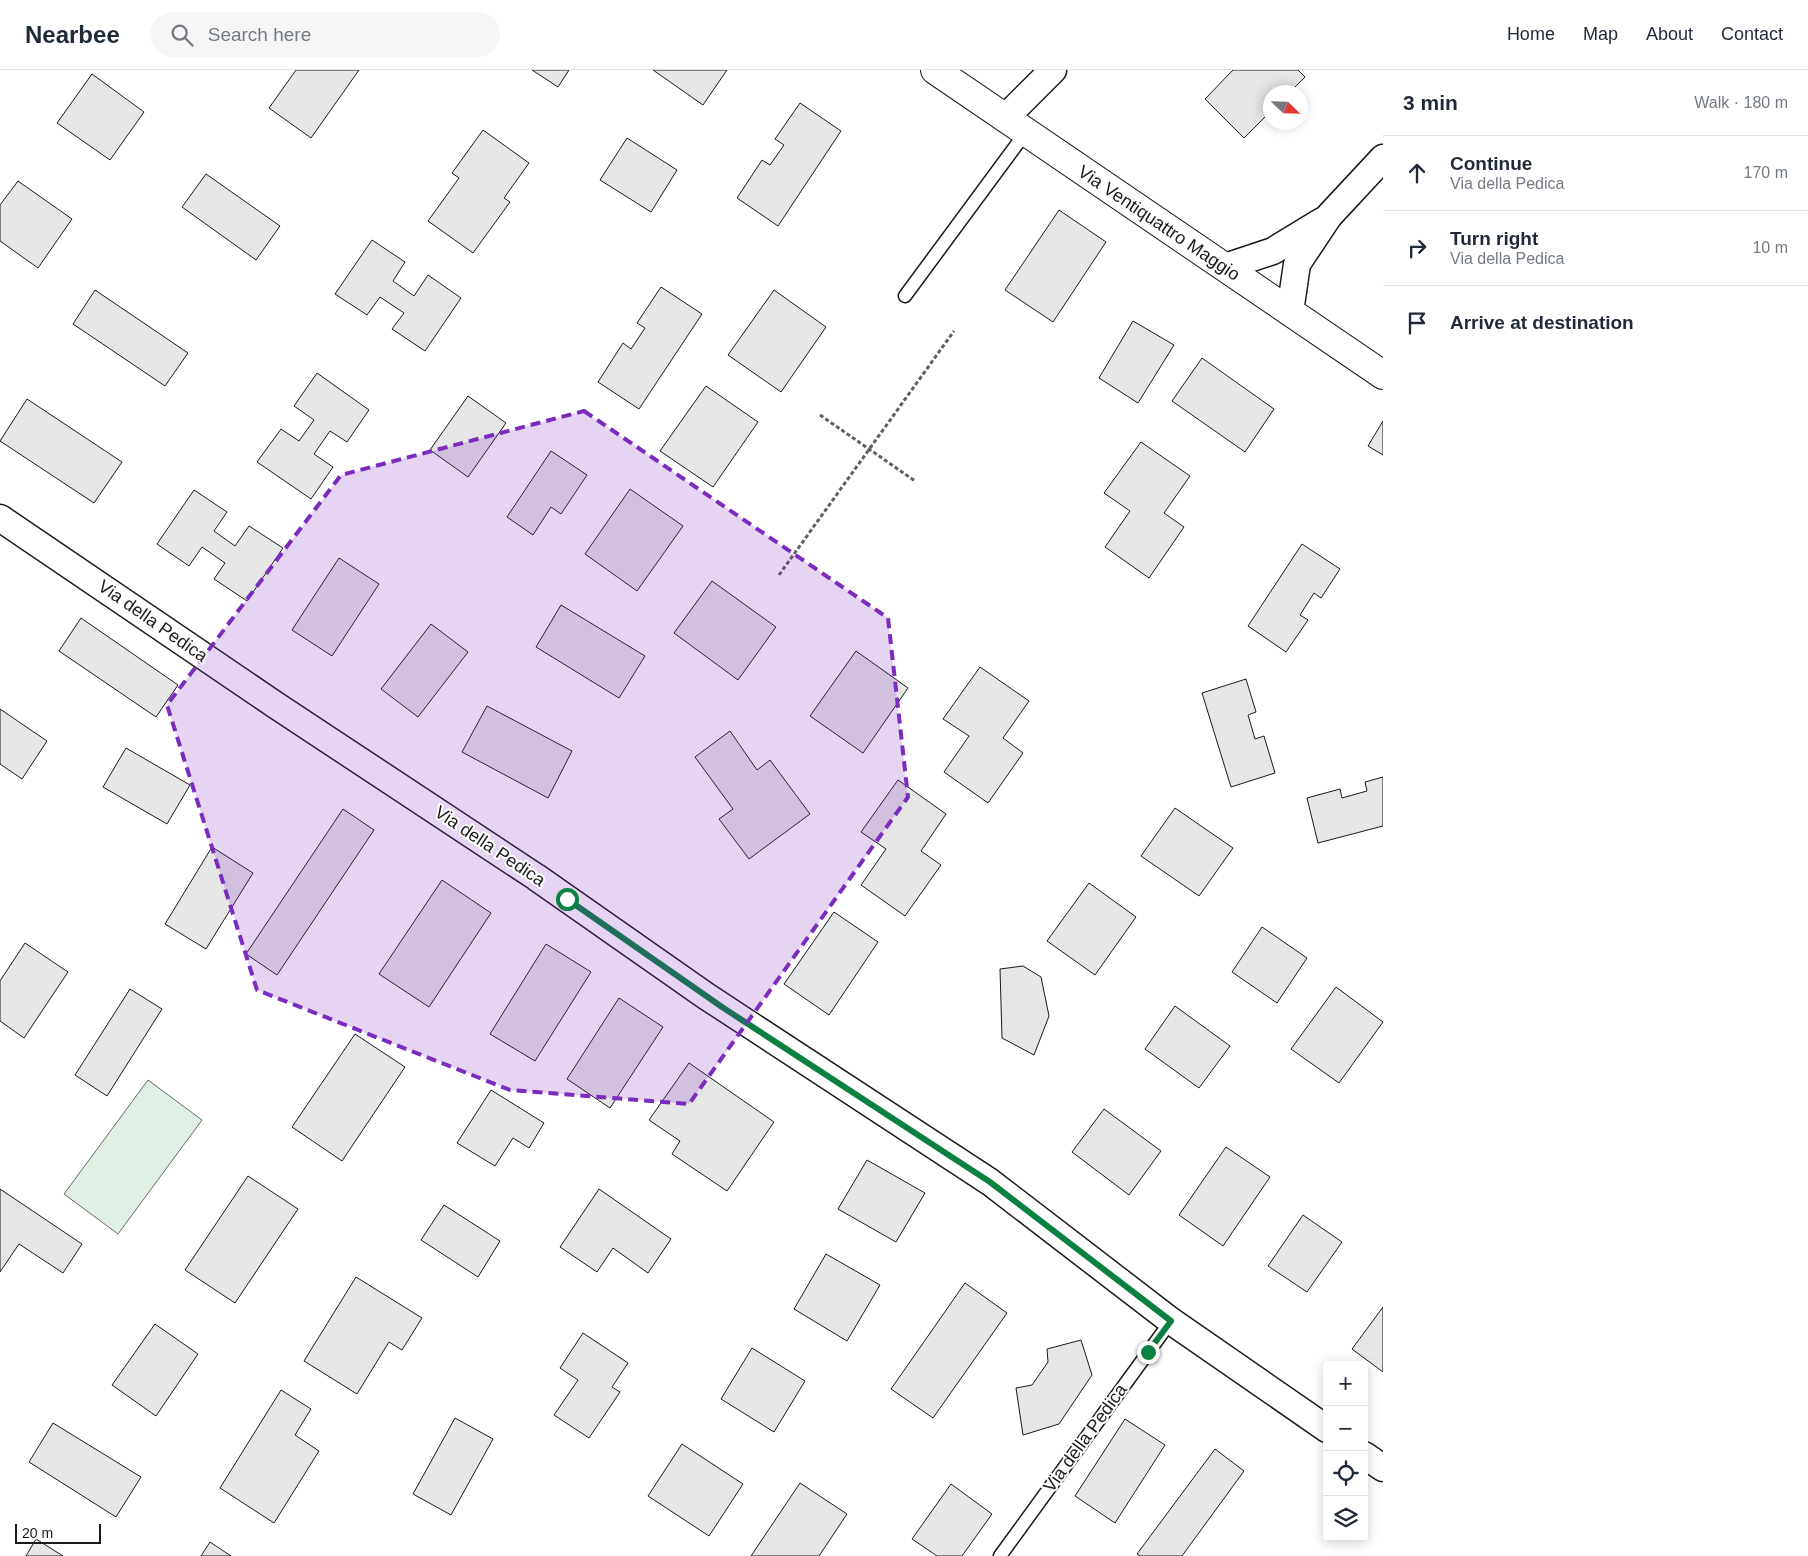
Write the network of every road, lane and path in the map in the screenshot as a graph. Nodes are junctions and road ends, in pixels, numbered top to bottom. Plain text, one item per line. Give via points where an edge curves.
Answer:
1 (935, 70) edge
2 (1053, 70) edge
3 (1015, 125) junction
4 (1383, 158) edge
5 (1329, 216) junction
6 (1225, 268) junction
7 (905, 296) dead end
8 (1290, 312) junction
9 (954, 331) dead end
10 (1383, 375) edge
11 (820, 415) dead end
12 (869, 449) junction
13 (915, 480) dead end
14 (0, 518) edge
15 (779, 575) dead end
16 (1171, 1321) junction
17 (1323, 1425) edge
18 (1368, 1458) edge
19 (1383, 1468) edge
20 (1000, 1556) edge

1 - 3 main road, Via Ventiquattro Maggio
2 - 3 street
3 - 6 main road, Via Ventiquattro Maggio
3 - 7 lane
4 - 5 street
5 - 6 street via 1273,251
5 - 8 street via 1297,264
6 - 8 main road, Via Ventiquattro Maggio
8 - 10 main road, Via Ventiquattro Maggio
9 - 12 path
11 - 12 path
12 - 13 path
12 - 15 path
14 - 16 street, Via della Pedica via 536,877 714,1002 990,1182
16 - 17 street, Via della Pedica
16 - 20 lane, Via della Pedica
18 - 19 street

